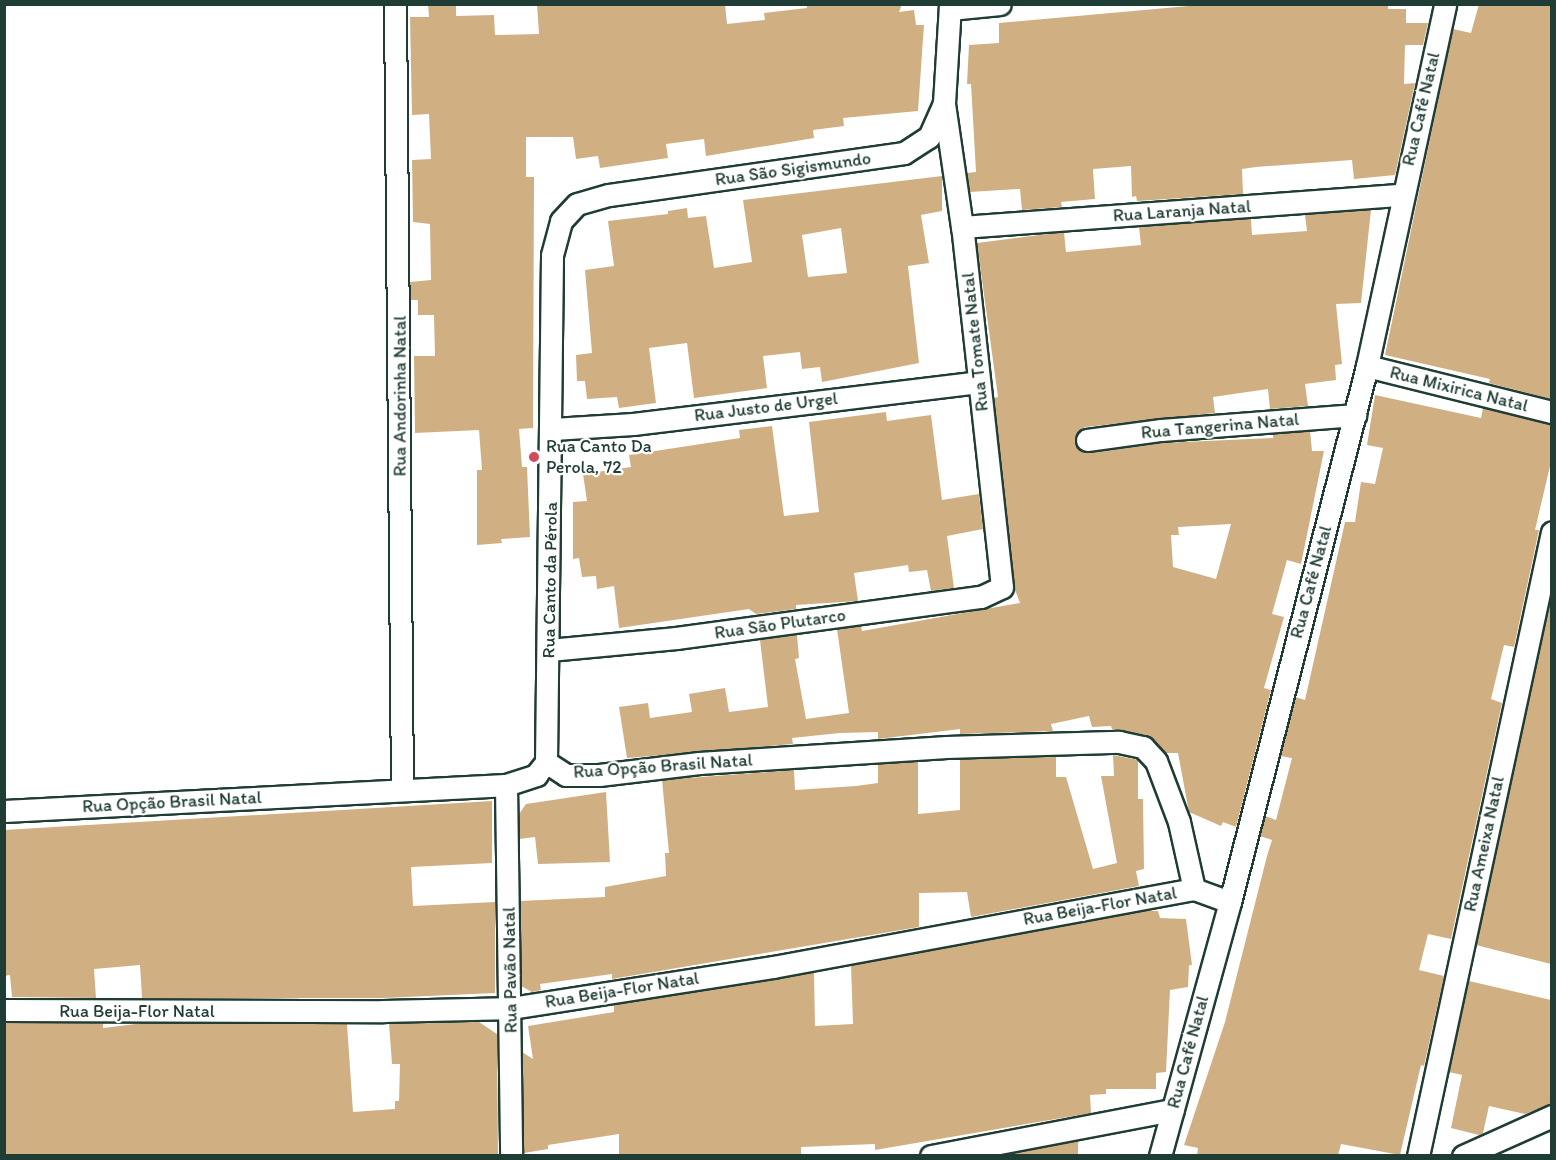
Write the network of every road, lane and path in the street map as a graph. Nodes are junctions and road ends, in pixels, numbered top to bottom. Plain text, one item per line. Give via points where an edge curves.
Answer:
1 (395, 4) edge
2 (1000, 4) edge
3 (1445, 4) edge
4 (950, 7) edge
5 (944, 103) junction
6 (1401, 195) junction
7 (962, 227) junction
8 (552, 255) joint
9 (1367, 366) junction
10 (978, 382) junction
11 (1551, 412) edge
12 (1355, 415) junction
13 (553, 429) junction
14 (1086, 440) dead end
15 (1551, 532) edge
16 (1003, 581) joint
17 (549, 650) junction
18 (546, 762) junction
19 (506, 785) junction
20 (402, 789) junction
21 (4, 811) edge
22 (1194, 889) junction
23 (1230, 902) junction
24 (511, 1008) junction
25 (4, 1010) edge
26 (1173, 1110) junction
27 (1551, 1116) edge
28 (511, 1155) edge
29 (931, 1155) edge
30 (1160, 1155) edge
31 (1418, 1155) edge
32 (1463, 1155) edge

1 - 20 street, Rua Andorinha Natal
2 - 4 street
3 - 6 street, Rua Café Natal
4 - 5 street, Rua São Sigismundo
5 - 7 street, Rua Tomate Natal
5 - 8 street, Rua São Sigismundo via 929,137 904,153 609,195 577,204 561,221
6 - 7 street, Rua Laranja Natal
6 - 9 street, Rua Café Natal
7 - 10 street, Rua Tomate Natal
8 - 13 street, Rua Canto da Pérola
9 - 11 street, Rua Mixirica Natal
9 - 12 street, Rua Café Natal
10 - 13 street, Rua Justo de Urgel via 633,424
10 - 16 street, Rua Tomate Natal
12 - 14 street, Rua Tangerina Natal via 1161,430
12 - 23 street, Rua Café Natal
13 - 17 street, Rua Canto da Pérola
15 - 31 street, Rua Ameixa Natal
16 - 17 street, Rua São Plutarco via 995,592 981,597 676,638
17 - 18 street, Rua Canto da Pérola
18 - 19 street, Rua Opção Brasil Natal via 536,775
18 - 22 street, Rua Opção Brasil Natal via 566,775 599,775 699,763 1022,742 1119,742 1143,747 1156,760 1168,785
19 - 20 street, Rua Opção Brasil Natal
19 - 24 street, Rua Pavão Natal
20 - 21 street, Rua Opção Brasil Natal
22 - 23 street, Rua Beija-Flor Natal
22 - 24 street, Rua Beija-Flor Natal via 773,967
23 - 26 street, Rua Café Natal
24 - 25 street, Rua Beija-Flor Natal
24 - 28 street, Rua Pavão Natal
26 - 29 street
26 - 30 street, Rua Café Natal
27 - 32 street

